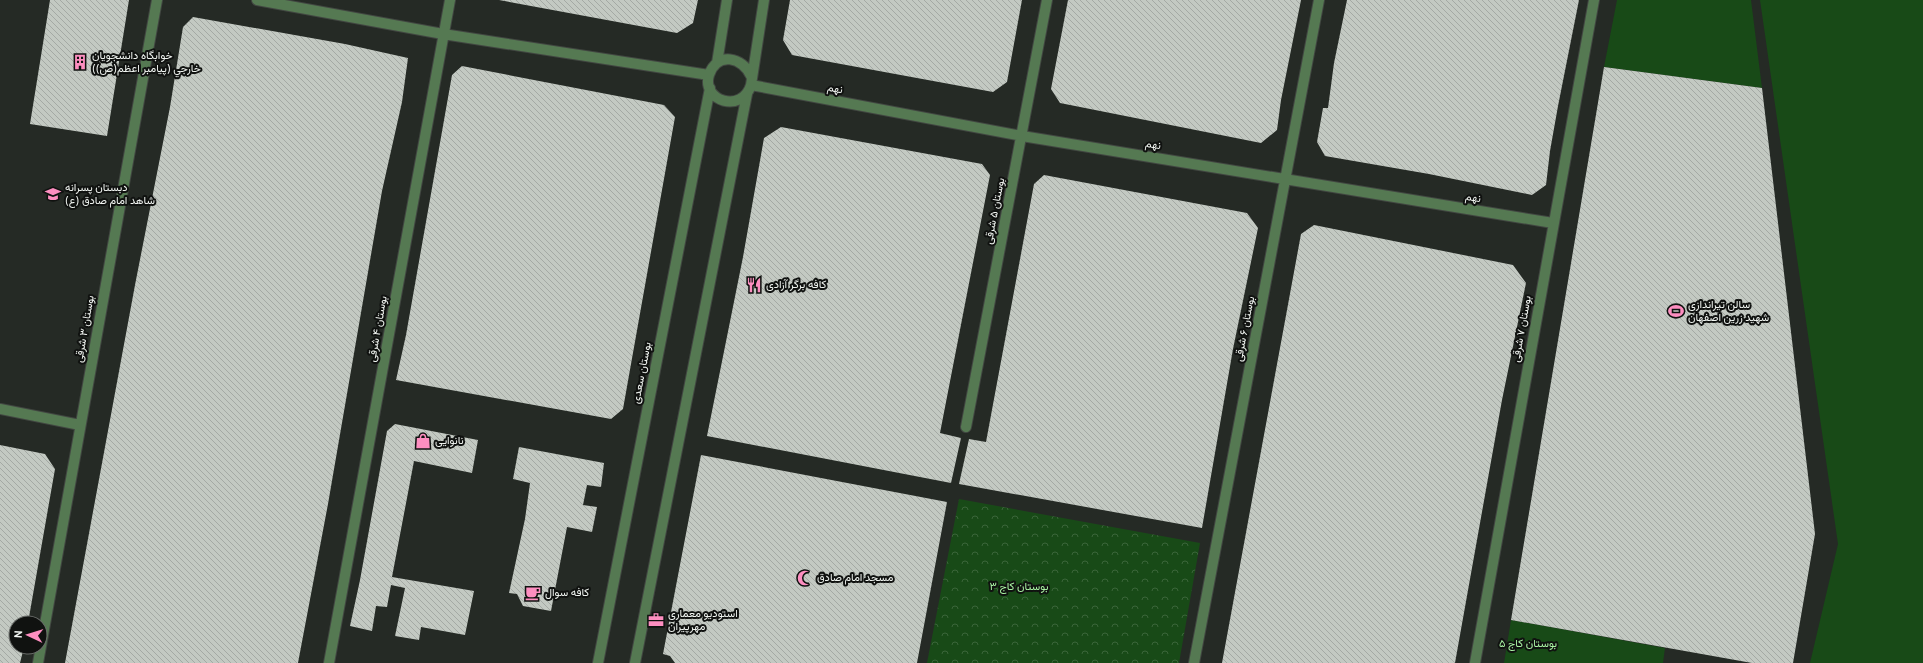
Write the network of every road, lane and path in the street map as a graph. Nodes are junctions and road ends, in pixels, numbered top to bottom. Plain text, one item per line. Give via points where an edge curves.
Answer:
1 (157, 0) edge
2 (257, 0) edge
3 (450, 0) edge
4 (727, 0) edge
5 (764, 0) edge
6 (1047, 0) edge
7 (1319, 0) edge
8 (1594, 0) edge
9 (444, 34) junction
10 (717, 63) junction
11 (709, 75) junction
12 (750, 85) junction
13 (710, 88) junction
14 (1022, 136) junction
15 (1286, 179) junction
16 (1553, 223) junction
17 (0, 409) edge
18 (80, 425) junction
19 (966, 427) dead end
20 (38, 663) edge
21 (329, 663) edge
22 (598, 663) edge
23 (635, 663) edge
24 (1194, 663) edge
25 (1475, 663) edge

1 - 18 street, بوستان ۳ شرقی
2 - 9 street
3 - 9 street, بوستان ۴ شرقی
4 - 10 street
5 - 12 street
6 - 14 street, بوستان ۵ شرقی
7 - 15 street, بوستان ۶ شرقی
8 - 16 street, بوستان ۷ شرقی
9 - 11 street
9 - 21 street, بوستان ۴ شرقی
10 - 11 street
10 - 12 street via 738,60 743,64
11 - 13 street
12 - 13 street via 737,101 730,102 718,98
12 - 14 street, نهم
12 - 23 street
13 - 22 street, بوستان سعدی
14 - 15 street, نهم
14 - 19 street, بوستان ۵ شرقی
15 - 16 street, نهم
15 - 24 street, بوستان ۶ شرقی
16 - 25 street, بوستان ۷ شرقی
17 - 18 street
18 - 20 street, بوستان ۳ شرقی

